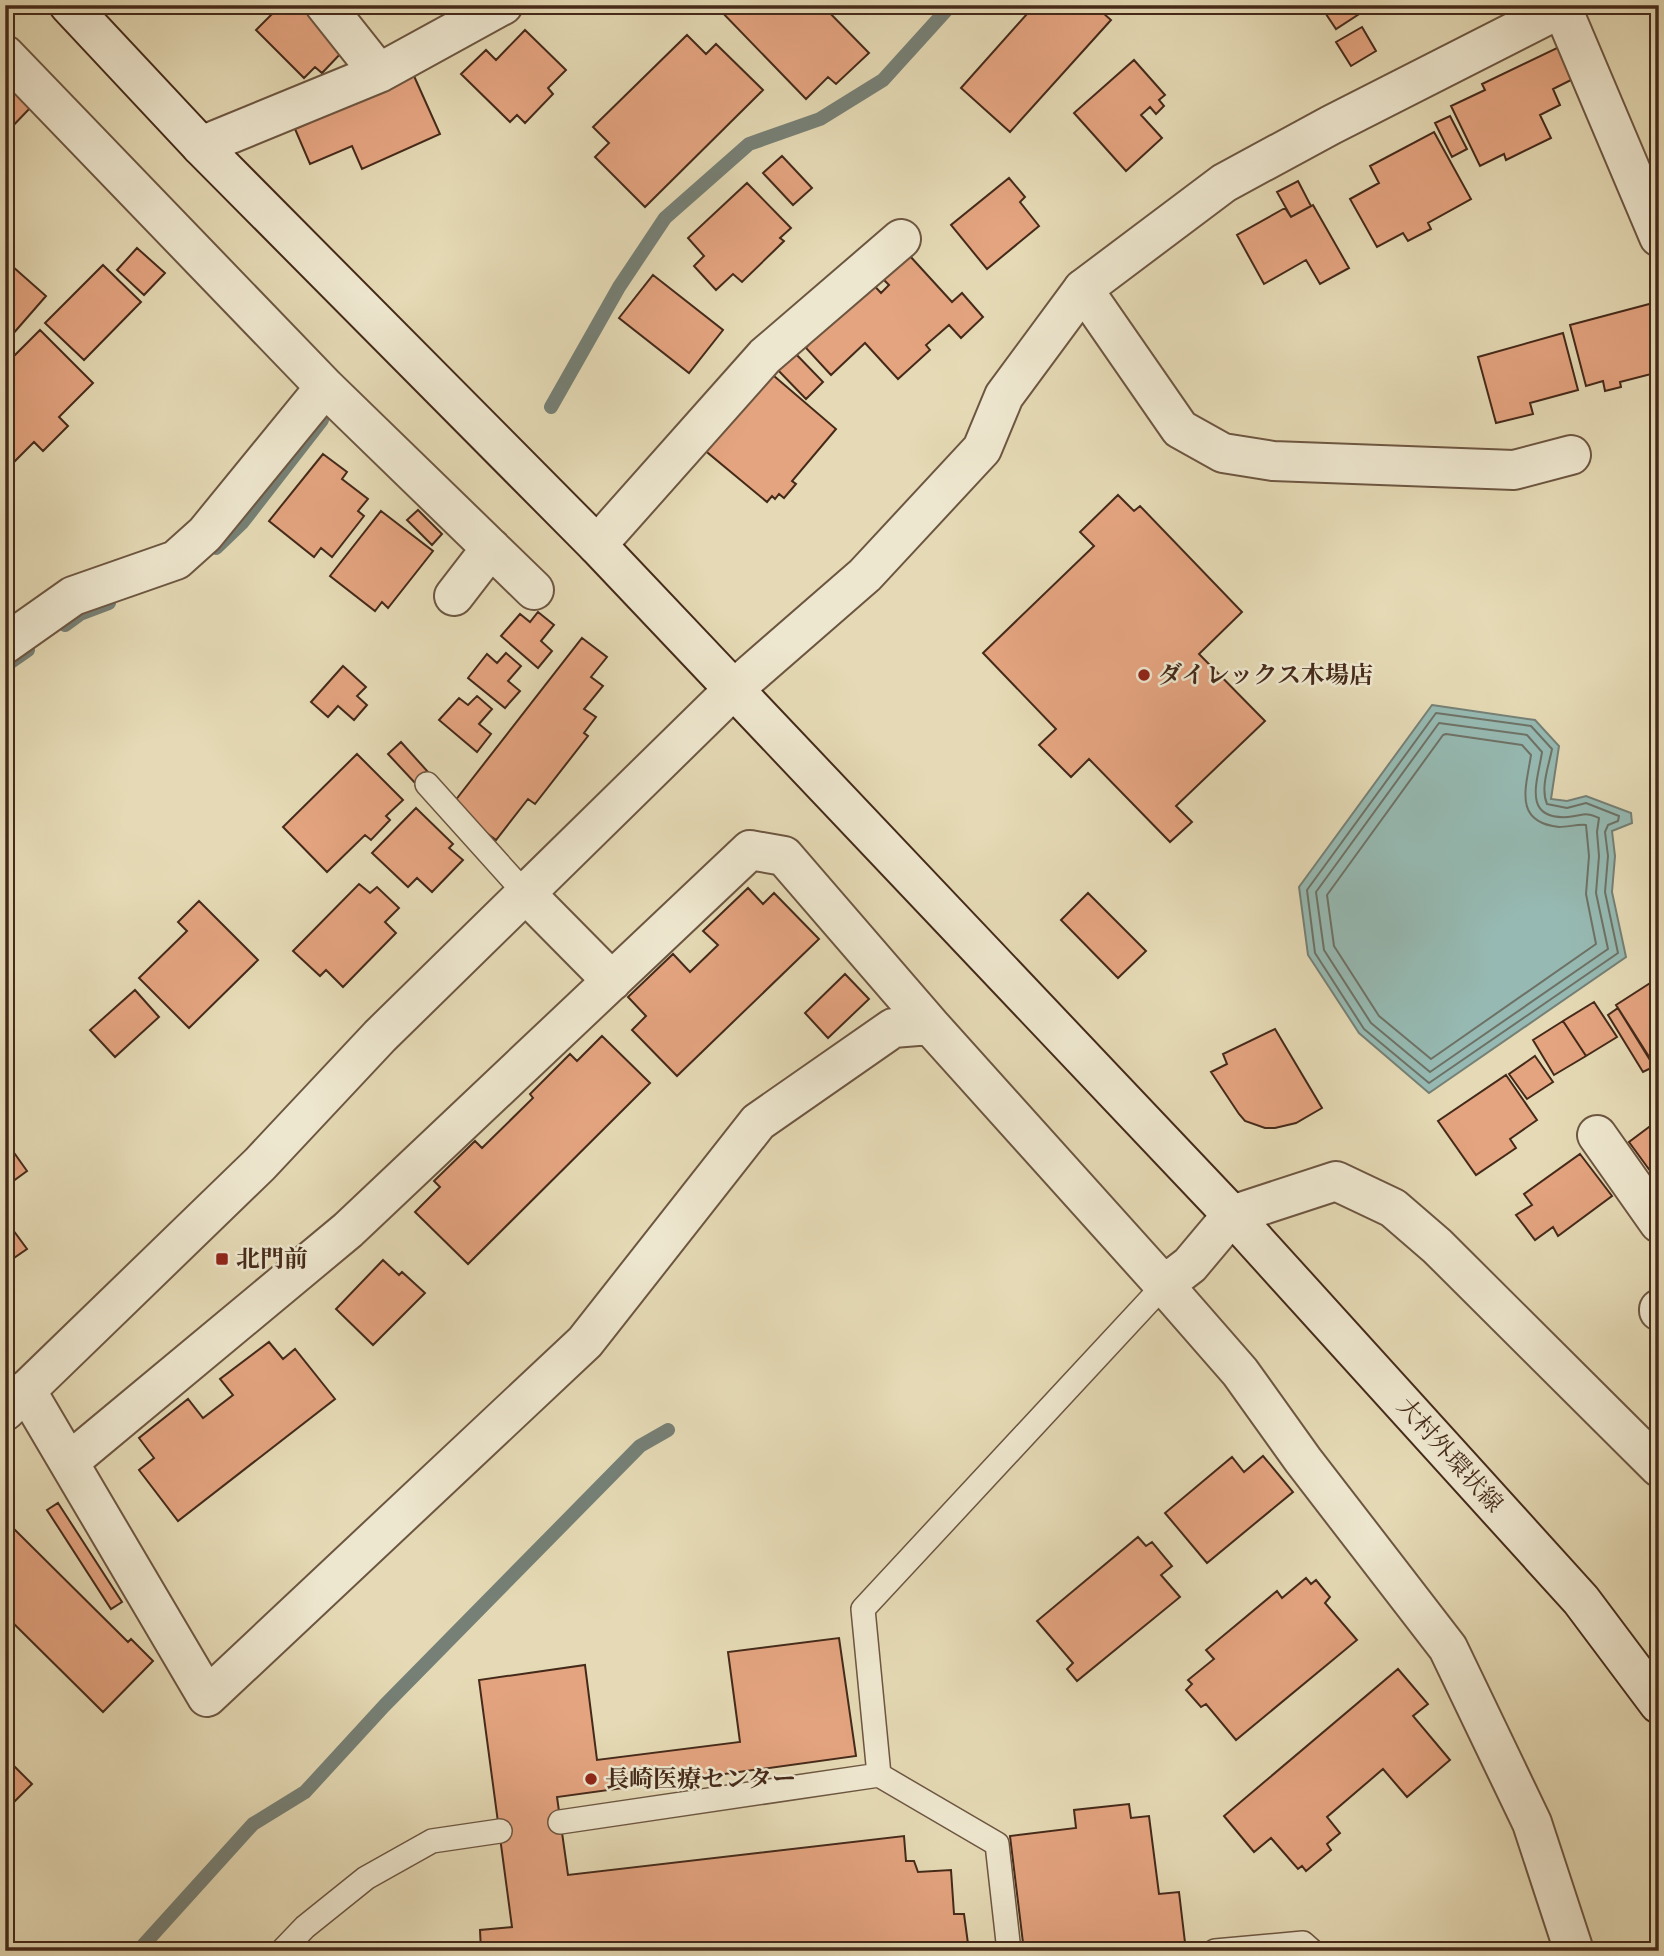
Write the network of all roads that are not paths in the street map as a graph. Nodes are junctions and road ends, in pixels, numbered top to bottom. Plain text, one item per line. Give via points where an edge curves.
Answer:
1 (69, 5) edge
2 (325, 5) edge
3 (503, 5) edge
4 (1564, 7) edge
5 (5, 55) edge
6 (379, 73) junction
7 (201, 146) junction
8 (1659, 237) edge
9 (901, 239) dead end
10 (1083, 289) junction
11 (325, 387) junction
12 (1571, 455) dead end
13 (597, 545) junction
14 (491, 548) junction
15 (534, 590) dead end
16 (454, 596) dead end
17 (5, 644) edge
18 (734, 689) junction
19 (427, 784) dead end
20 (526, 893) junction
21 (612, 981) junction
22 (930, 1025) junction
23 (1597, 1135) dead end
24 (1232, 1214) junction
25 (1659, 1223) edge
26 (1164, 1285) junction
27 (16, 1400) edge
28 (69, 1462) junction
29 (1659, 1467) edge
30 (1659, 1704) edge
31 (879, 1775) junction
32 (560, 1822) dead end
33 (500, 1831) dead end
34 (282, 1951) edge
35 (1009, 1951) edge
36 (1214, 1951) edge
37 (1312, 1951) edge
38 (1574, 1951) edge

1 - 7 street
2 - 6 street
3 - 6 street
4 - 8 street
4 - 10 street via 1224,183
5 - 11 street
6 - 7 street
7 - 13 street, 大村外環状線
9 - 13 street via 765,356
10 - 12 street via 1180,429 1223,453 1273,461 1514,470
10 - 18 street via 1004,396 982,449 866,575
11 - 14 street
11 - 17 street via 205,534 176,559 72,596
13 - 18 street, 大村外環状線
14 - 15 street
14 - 16 street
18 - 20 street
18 - 24 street, 大村外環状線
19 - 20 lane
20 - 21 street
20 - 27 street via 380,1035 260,1164
21 - 22 street via 750,850 784,856
21 - 28 street via 348,1230
22 - 26 street
22 - 28 street via 893,1028 758,1122 585,1342 207,1697
23 - 25 street
24 - 26 street via 1190,1265
24 - 29 street via 1336,1181 1393,1209 1437,1246
24 - 30 street, 大村外環状線 via 1581,1600
26 - 31 lane via 863,1609
26 - 38 street via 1240,1372 1448,1648 1532,1823
27 - 28 street
31 - 32 lane
31 - 35 lane via 997,1844
33 - 34 lane via 432,1841 366,1878
36 - 37 lane via 1303,1943

